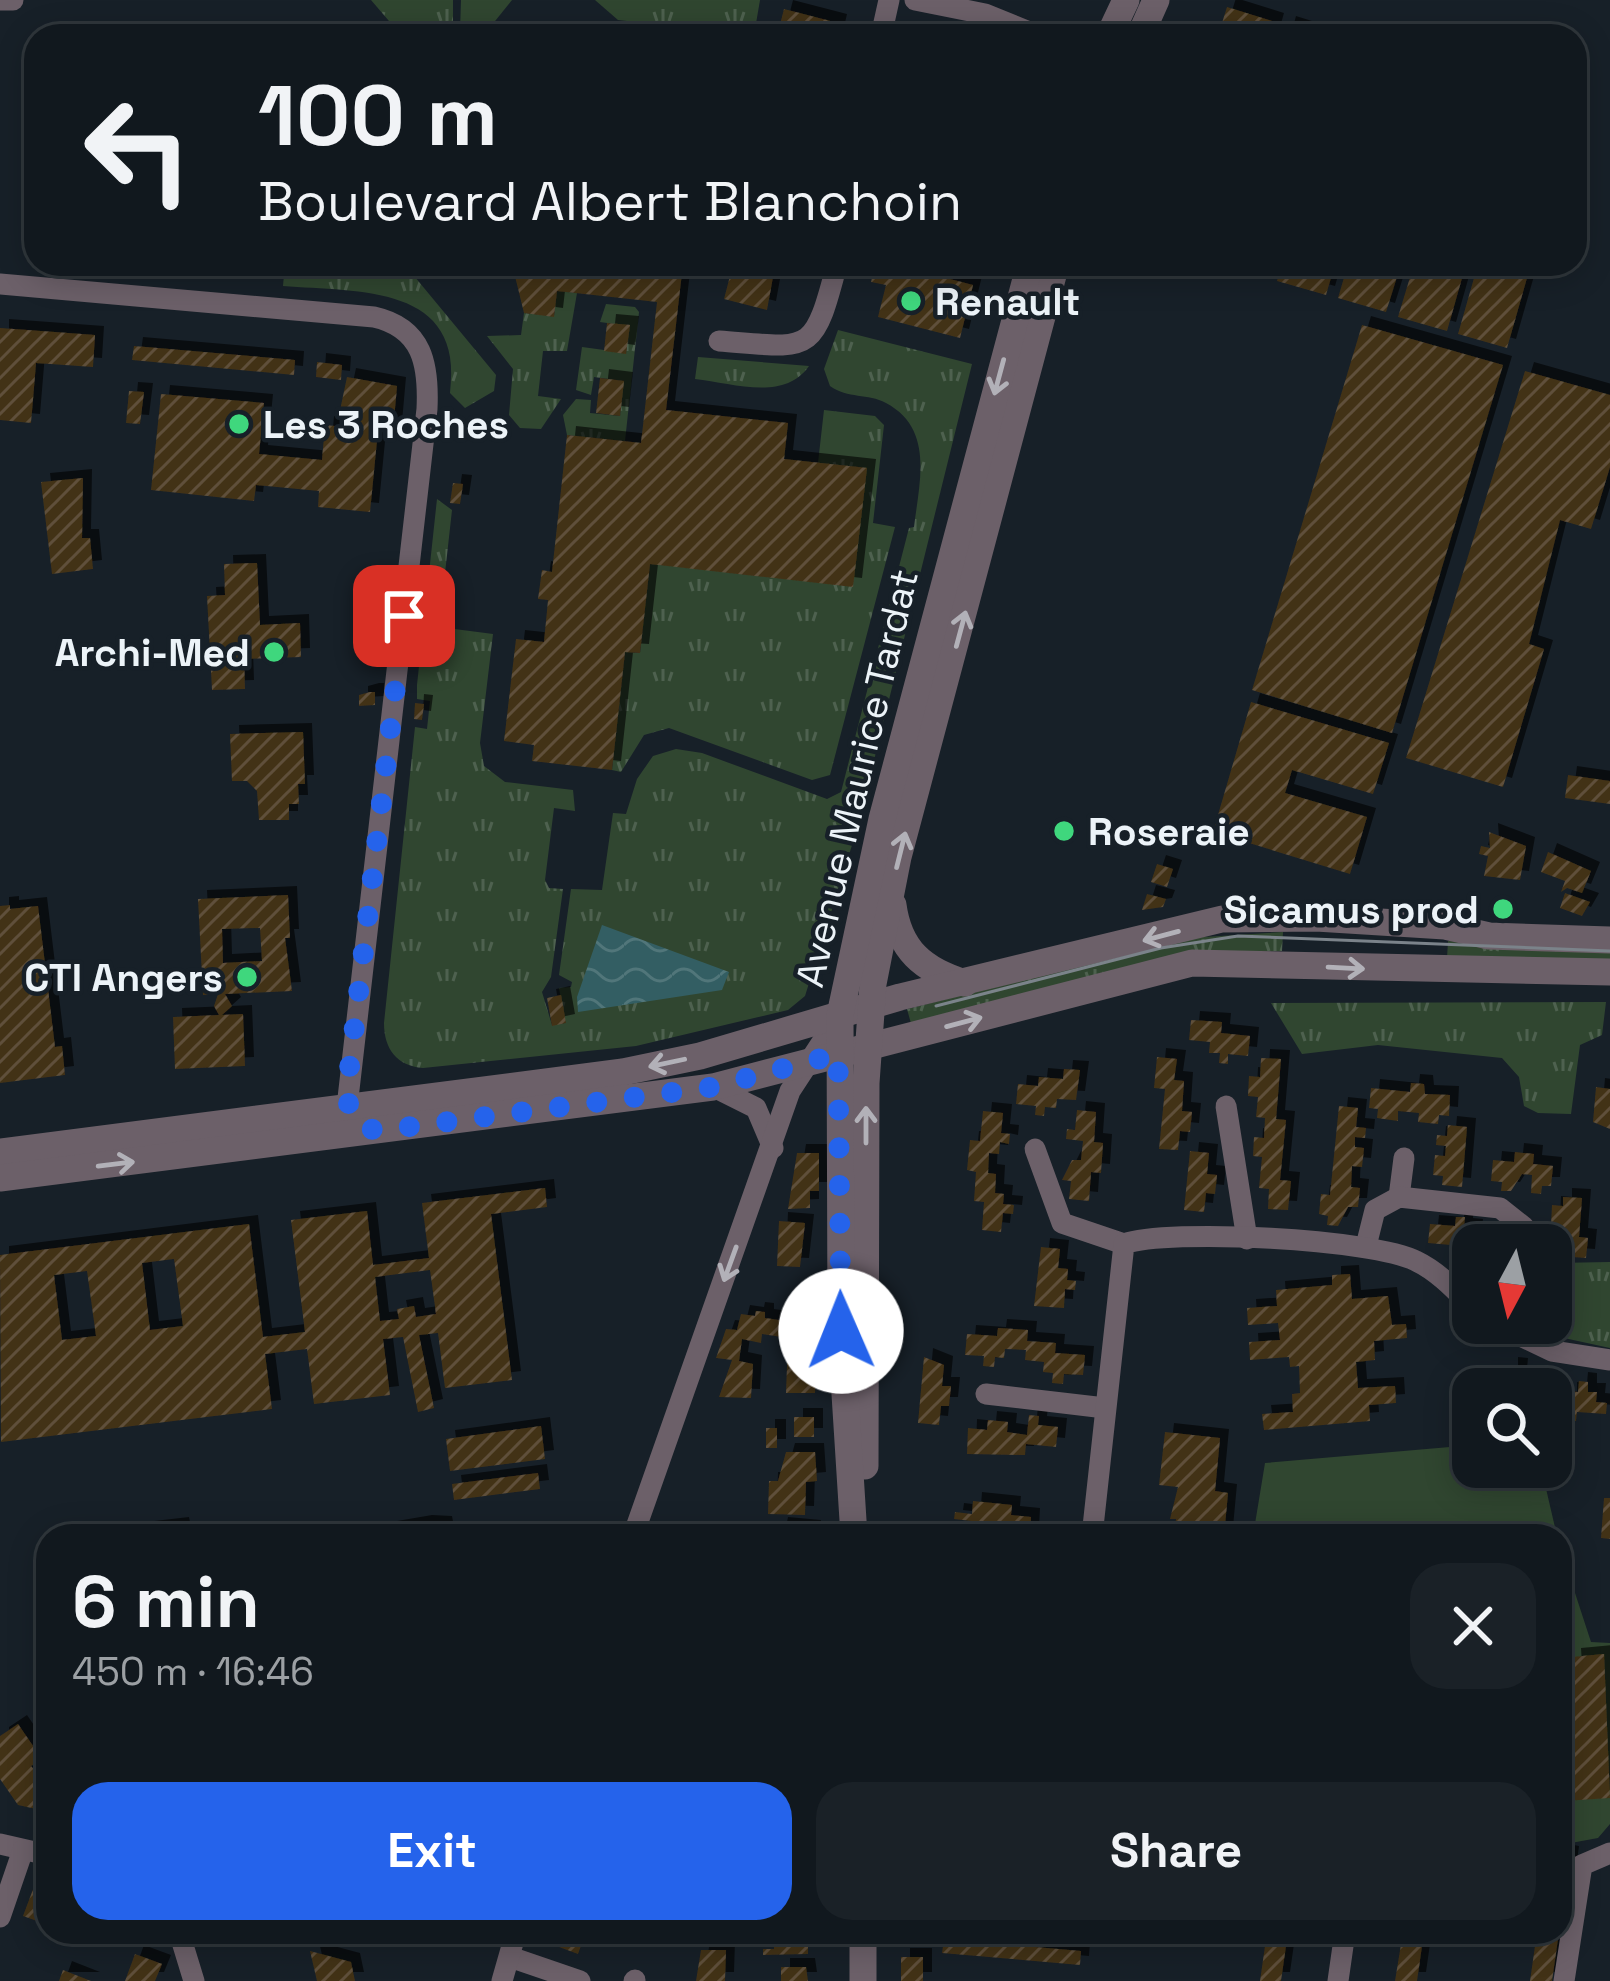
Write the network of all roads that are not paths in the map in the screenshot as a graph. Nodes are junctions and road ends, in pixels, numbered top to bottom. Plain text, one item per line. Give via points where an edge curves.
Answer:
1 (0, 0) edge
2 (13, 0) edge
3 (915, 0) edge
4 (1010, 24) edge
5 (834, 276) edge
6 (1027, 276) edge
7 (1053, 276) edge
8 (0, 284) edge
9 (718, 341) dead end
10 (891, 895) junction
11 (1610, 940) edge
12 (1610, 972) edge
13 (965, 983) junction
14 (872, 1006) junction
15 (840, 1015) junction
16 (852, 1051) junction
17 (806, 1063) junction
18 (713, 1087) junction
19 (1226, 1106) dead end
20 (347, 1107) junction
21 (376, 1131) junction
22 (0, 1138) edge
23 (283, 1143) junction
24 (61, 1144) junction
25 (773, 1148) junction
26 (1035, 1148) dead end
27 (0, 1152) edge
28 (1404, 1158) dead end
29 (0, 1178) edge
30 (1399, 1197) junction
31 (1520, 1224) edge
32 (1246, 1239) junction
33 (1124, 1244) junction
34 (1366, 1246) junction
35 (1452, 1290) edge
36 (1537, 1344) edge
37 (1610, 1360) edge
38 (986, 1394) dead end
39 (1106, 1408) junction
40 (637, 1524) edge
41 (853, 1524) edge
42 (864, 1524) edge
43 (1093, 1524) edge
44 (0, 1844) edge
45 (23, 1850) junction
46 (36, 1853) edge
47 (1610, 1853) edge
48 (0, 1917) edge
49 (1572, 1929) edge
50 (182, 1944) edge
51 (513, 1944) edge
52 (863, 1944) edge
53 (1343, 1944) edge
54 (1570, 1944) edge
55 (510, 1957) junction
56 (194, 1981) edge
57 (502, 1981) edge
58 (580, 1981) edge
59 (863, 1981) edge
60 (1338, 1981) edge
61 (1564, 1981) edge

1 - 2 street
3 - 4 street
5 - 9 street via 810,338 784,346
6 -> 15 street, Avenue Maurice Tardat via 882,819
10 -> 7 street, Avenue Maurice Tardat
8 - 20 street via 374,317 398,326 423,353 426,424
10 - 13 street via 910,953
10 - 14 street, Avenue Maurice Tardat
11 -> 13 street via 1316,918 1222,919
16 -> 12 street via 1192,963
13 - 14 street
14 - 15 street
14 - 16 street, Avenue Maurice Tardat
15 - 16 street, Avenue Maurice Tardat
15 - 17 street
15 -> 20 street via 623,1072
16 - 17 street
16 - 41 street, Avenue Maurice Tardat via 841,1331
42 -> 16 street, Avenue Maurice Tardat
17 - 18 street
17 - 25 street
18 - 21 street
18 - 25 street via 756,1108
19 - 32 street
20 - 21 street
20 - 23 street
20 - 24 street
21 - 23 street
22 - 24 street via 32,1135
29 -> 23 street
24 - 27 street
25 -> 40 street
26 - 33 street via 1062,1223
28 - 30 street
30 - 31 street via 1500,1208
30 - 34 street via 1375,1210
32 - 33 street via 1143,1237
32 - 34 street
33 - 39 street
34 - 35 street via 1418,1262
36 - 37 street
38 - 39 street
39 - 43 street
44 - 45 street
45 - 46 street
45 - 48 street
47 - 49 street via 1582,1865
50 - 56 street
51 - 55 street
52 - 59 street
53 - 60 street
54 - 61 street
55 - 57 street
55 - 58 street

